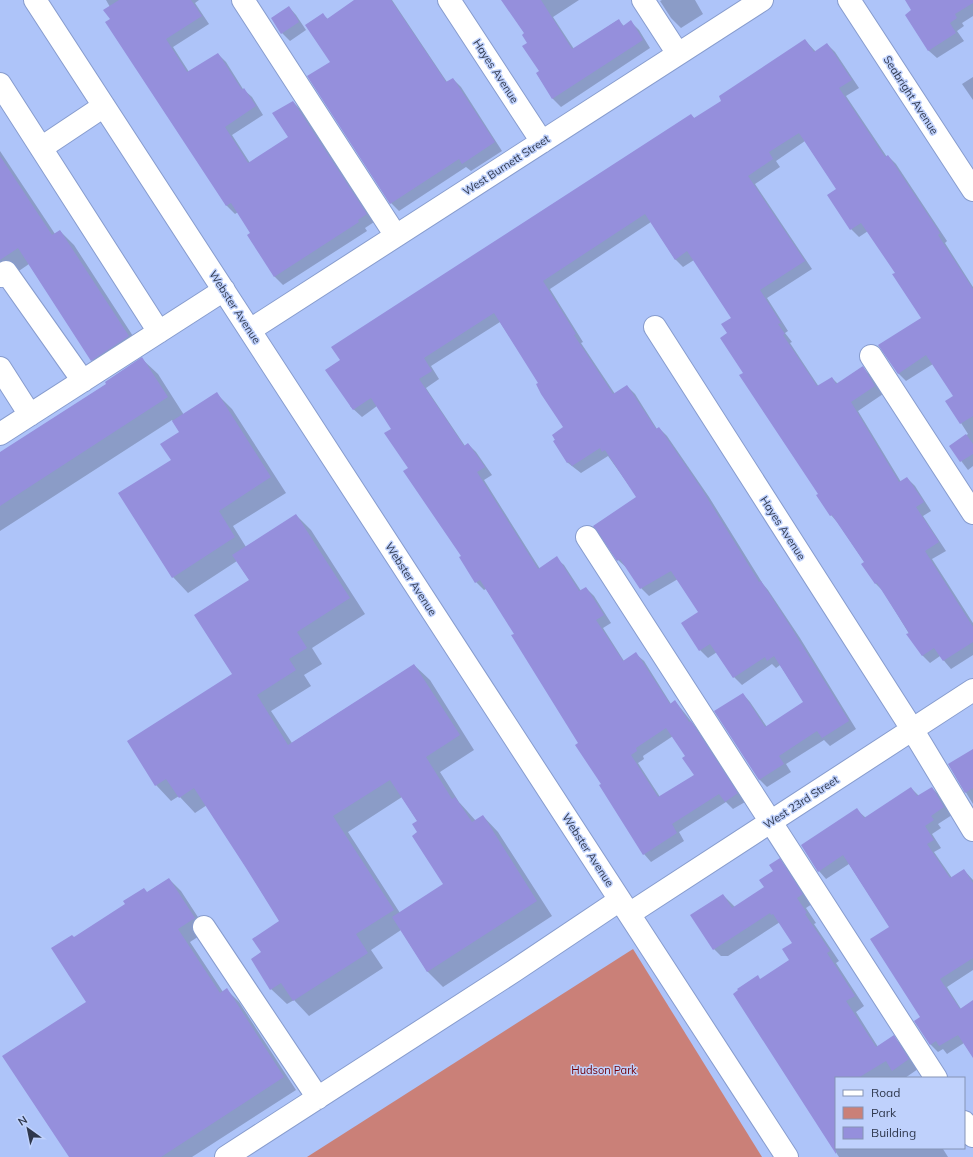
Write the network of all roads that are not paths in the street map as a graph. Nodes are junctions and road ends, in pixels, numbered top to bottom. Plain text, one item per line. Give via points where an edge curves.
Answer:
1 (35, 0) edge
2 (243, 0) edge
3 (449, 0) edge
4 (643, 0) edge
5 (762, 0) edge
6 (849, 0) edge
7 (678, 54) junction
8 (0, 84) edge
9 (104, 106) junction
10 (542, 142) junction
11 (41, 148) junction
12 (973, 190) edge
13 (396, 236) junction
14 (0, 276) edge
15 (224, 290) junction
16 (655, 327) dead end
17 (250, 330) junction
18 (159, 332) junction
19 (871, 356) dead end
20 (0, 368) edge
21 (83, 381) junction
22 (30, 415) junction
23 (0, 434) edge
24 (973, 512) edge
25 (586, 536) dead end
26 (973, 690) edge
27 (912, 730) junction
28 (770, 822) junction
29 (973, 830) edge
30 (625, 907) junction
31 (204, 927) dead end
32 (935, 1077) edge
33 (318, 1098) junction
34 (965, 1124) edge
35 (973, 1136) edge
36 (226, 1157) edge
37 (787, 1157) edge

1 - 9 street, Webster Avenue
2 - 13 street
3 - 10 street, Hayes Avenue
4 - 7 street
5 - 7 street, West Burnett Street
6 - 12 street, Seabright Avenue
7 - 10 street, West Burnett Street
8 - 11 street
9 - 11 street
9 - 15 street, Webster Avenue
10 - 13 street, West Burnett Street
11 - 18 street
13 - 17 street, West Burnett Street
14 - 21 street via 6,272
15 - 17 street, Webster Avenue
15 - 18 street
16 - 27 street, Hayes Avenue
17 - 30 street, Webster Avenue
18 - 21 street
19 - 24 street
20 - 22 street
21 - 22 street
22 - 23 street
25 - 28 street
26 - 27 street, West 23rd Street
27 - 28 street, West 23rd Street
27 - 29 street, Hayes Avenue
28 - 30 street, West 23rd Street
28 - 32 street
30 - 33 street, West 23rd Street via 514,971
30 - 37 street, Webster Avenue
31 - 33 street
33 - 36 street, West 23rd Street
34 - 35 street

